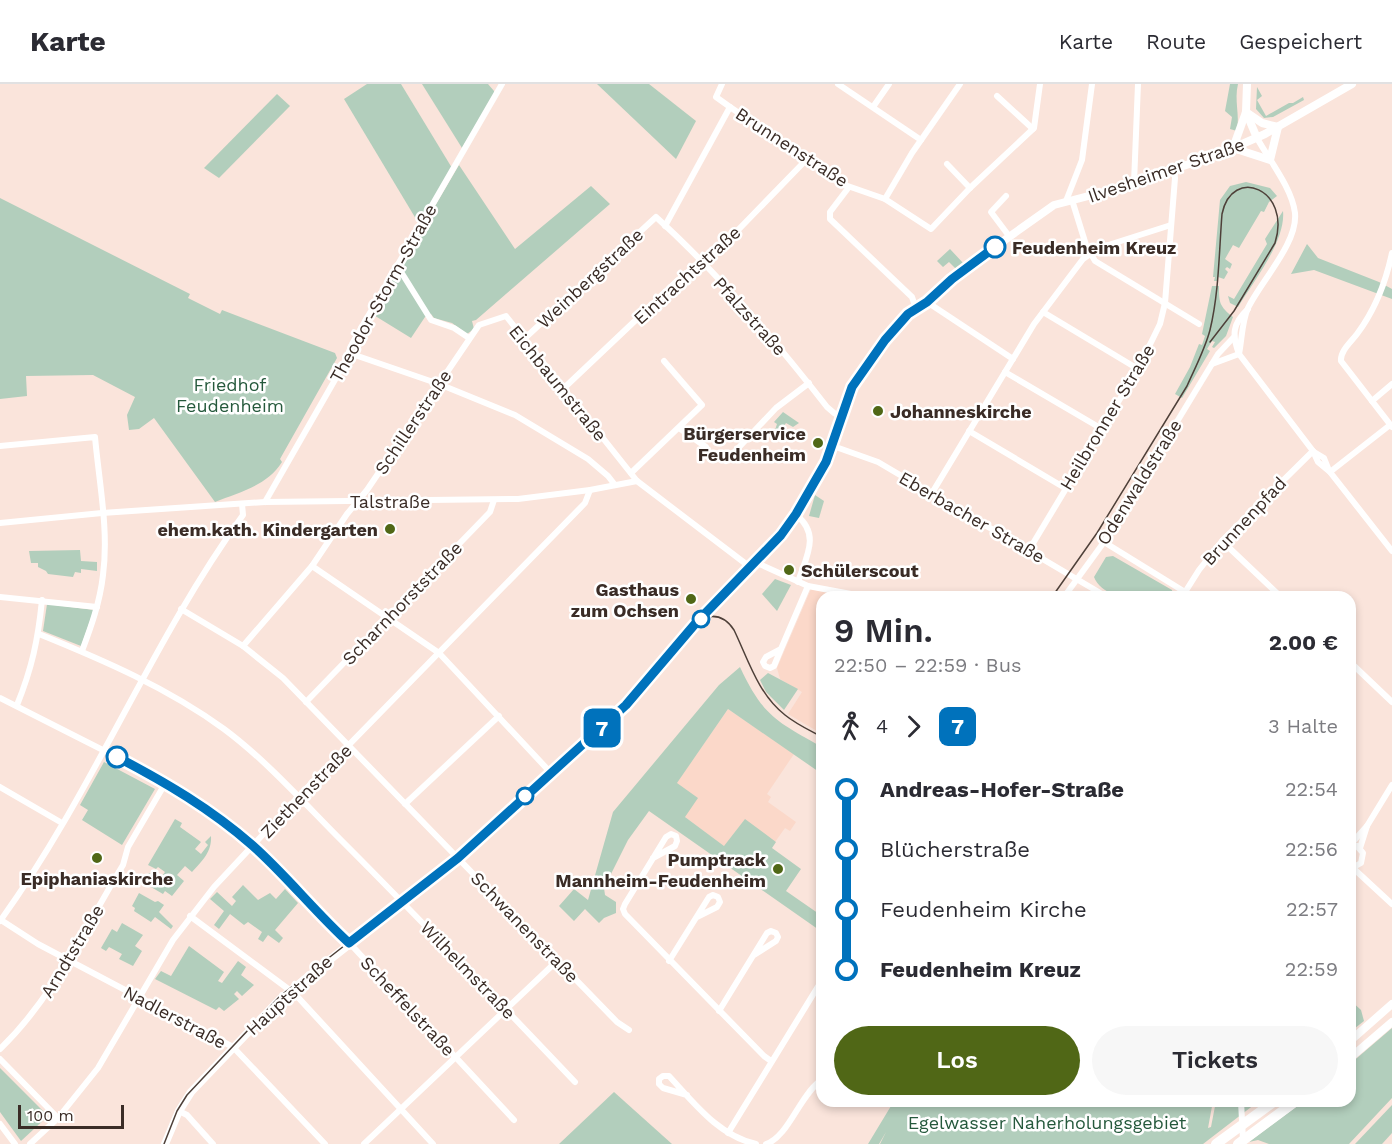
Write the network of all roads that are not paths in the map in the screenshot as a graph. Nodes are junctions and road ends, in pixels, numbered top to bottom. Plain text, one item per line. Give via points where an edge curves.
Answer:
1 (502, 84) edge
2 (722, 84) edge
3 (838, 84) edge
4 (889, 84) edge
5 (960, 84) edge
6 (1040, 84) edge
7 (1092, 84) edge
8 (1138, 84) edge
9 (1247, 84) edge
10 (1352, 84) edge
11 (997, 96) dead end
12 (730, 107) junction
13 (873, 107) junction
14 (1246, 112) junction
15 (1278, 127) junction
16 (1033, 129) junction
17 (1257, 138) junction
18 (921, 140) junction
19 (1233, 148) junction
20 (807, 159) junction
21 (1270, 160) junction
22 (947, 164) dead end
23 (1174, 170) junction
24 (1134, 183) junction
25 (849, 187) junction
26 (970, 188) junction
27 (1006, 196) dead end
28 (885, 200) junction
29 (1069, 201) junction
30 (656, 217) joint
31 (1171, 225) junction
32 (665, 226) junction
33 (1009, 236) junction
34 (1392, 253) edge
35 (1090, 254) junction
36 (703, 262) junction
37 (398, 267) junction
38 (927, 302) junction
39 (1165, 303) junction
40 (916, 309) junction
41 (1248, 309) junction
42 (1043, 312) junction
43 (1199, 324) dead end
44 (469, 338) junction
45 (1233, 338) junction
46 (524, 339) junction
47 (1224, 348) junction
48 (349, 353) junction
49 (1239, 354) junction
50 (1013, 358) junction
51 (664, 361) dead end
52 (1211, 365) junction
53 (1138, 369) junction
54 (1005, 372) junction
55 (808, 383) junction
56 (439, 384) junction
57 (1392, 384) edge
58 (563, 389) junction
59 (1372, 402) junction
60 (842, 417) junction
61 (1391, 426) edge
62 (679, 428) junction
63 (1102, 429) junction
64 (969, 431) junction
65 (0, 446) edge
66 (833, 446) junction
67 (706, 447) dead end
68 (1313, 451) junction
69 (726, 461) dead end
70 (1330, 472) junction
71 (631, 473) junction
72 (637, 481) junction
73 (615, 485) junction
74 (1065, 488) junction
75 (590, 490) junction
76 (932, 493) junction
77 (358, 500) junction
78 (494, 500) junction
79 (265, 502) junction
80 (242, 504) junction
81 (102, 513) junction
82 (796, 514) junction
83 (0, 523) edge
84 (1222, 541) junction
85 (1104, 542) junction
86 (1029, 550) junction
87 (1392, 551) edge
88 (753, 564) junction
89 (312, 566) junction
90 (1077, 579) junction
91 (798, 582) junction
92 (808, 585) junction
93 (838, 591) edge
94 (1068, 591) edge
95 (1097, 591) edge
96 (1178, 591) edge
97 (1185, 591) edge
98 (1275, 591) edge
99 (0, 597) edge
100 (42, 600) junction
101 (97, 607) junction
102 (181, 609) junction
103 (388, 618) junction
104 (39, 634) junction
105 (243, 646) junction
106 (781, 649) dead end
107 (82, 651) junction
108 (440, 653) junction
109 (1356, 668) edge
110 (143, 681) junction
111 (0, 698) edge
112 (306, 702) junction
113 (1392, 702) edge
114 (17, 705) junction
115 (499, 716) junction
116 (349, 746) junction
117 (104, 750) junction
118 (551, 773) junction
119 (166, 783) junction
120 (1392, 785) edge
121 (0, 787) edge
122 (298, 797) junction
123 (405, 804) junction
124 (62, 823) junction
125 (1367, 825) junction
126 (1356, 838) edge
127 (253, 846) junction
128 (1356, 847) edge
129 (1360, 848) junction
130 (458, 858) junction
131 (653, 858) dead end
132 (1361, 863) junction
133 (1356, 866) edge
134 (1356, 871) edge
135 (1366, 879) junction
136 (403, 902) junction
137 (1392, 904) edge
138 (190, 916) junction
139 (697, 917) dead end
140 (0, 920) edge
141 (349, 943) junction
142 (754, 955) dead end
143 (68, 960) junction
144 (557, 961) junction
145 (669, 961) junction
146 (290, 990) junction
147 (816, 990) edge
148 (138, 998) junction
149 (1392, 1004) edge
150 (506, 1010) junction
151 (718, 1011) junction
152 (1392, 1022) edge
153 (629, 1030) dead end
154 (1356, 1036) edge
155 (233, 1047) junction
156 (0, 1048) edge
157 (1356, 1053) edge
158 (456, 1058) junction
159 (0, 1059) edge
160 (771, 1061) junction
161 (575, 1082) dead end
162 (816, 1084) edge
163 (687, 1095) dead end
164 (1240, 1107) edge
165 (1267, 1107) edge
166 (1288, 1107) edge
167 (401, 1109) junction
168 (179, 1111) junction
169 (58, 1118) junction
170 (514, 1120) dead end
171 (0, 1124) edge
172 (728, 1133) junction
173 (15, 1144) edge
174 (30, 1144) edge
175 (165, 1144) edge
176 (213, 1144) edge
177 (325, 1144) edge
178 (364, 1144) edge
179 (434, 1144) edge
180 (756, 1144) edge
181 (766, 1144) edge
182 (1216, 1144) edge
183 (1238, 1144) edge
184 (1244, 1144) edge

1 - 37 street, Theodor-Storm-Straße
2 - 12 street, Brunnenstraße via 716,97
3 - 13 street
4 - 13 street
5 - 18 street
6 - 16 street
7 - 29 street via 1082,160
8 - 24 street
9 - 14 street, Odenwaldstraße
10 - 15 street, Ilvesheimer Straße
11 - 16 street
12 - 20 street, Brunnenstraße
12 - 32 street, Weinbergstraße
13 - 18 street
14 - 15 street via 1262,123
14 - 17 street, Odenwaldstraße
14 - 19 street
15 - 17 street, Ilvesheimer Straße
15 - 21 street
16 - 26 street
17 - 19 street, Ilvesheimer Straße
17 - 21 street, Odenwaldstraße
18 - 28 street
19 - 21 street
19 - 23 street, Ilvesheimer Straße
20 - 25 street, Brunnenstraße
20 - 36 street, Eintrachtstraße
21 - 41 street, Odenwaldstraße via 1291,200 1294,223
22 - 26 street
23 - 24 street, Ilvesheimer Straße
23 - 31 street, Heilbronner Straße
24 - 29 street, Ilvesheimer Straße
25 - 28 street, Brunnenstraße
25 - 40 street via 830,212 830,219 912,297
26 - 28 street, Brunnenstraße via 931,230
27 - 33 street via 991,212
29 - 33 street, Hauptstraße via 1054,205
29 - 35 street
30 - 32 street, Pfalzstraße
30 - 46 street, Weinbergstraße
31 - 35 street
31 - 39 street, Heilbronner Straße
32 - 36 street, Pfalzstraße
33 - 38 street, Hauptstraße
34 - 59 street via 1372,309 1341,355 1341,361
35 - 39 street via 1095,261
35 - 42 street
36 - 55 street, Pfalzstraße
36 - 58 street, Eintrachtstraße via 677,281
37 - 44 street via 432,320
37 - 48 street, Theodor-Storm-Straße
38 - 40 street, Hauptstraße
38 - 50 street
39 - 43 street
39 - 53 street, Heilbronner Straße via 1160,324
40 - 60 street, Hauptstraße via 870,359 852,387
41 - 45 street, Odenwaldstraße via 1235,327
41 - 49 street, Odenwaldstraße
42 - 50 street
42 - 53 street
44 - 46 street, Eichbaumstraße via 479,325 506,316
44 - 56 street, Schillerstraße
45 - 47 street, Odenwaldstraße
45 - 49 street
46 - 58 street, Eichbaumstraße
47 - 49 street
47 - 52 street, Odenwaldstraße
48 - 56 street
48 - 79 street, Theodor-Storm-Straße
49 - 52 street
49 - 68 street
50 - 54 street
51 - 62 street via 702,405
52 - 85 street, Odenwaldstraße
53 - 63 street, Heilbronner Straße
54 - 63 street
54 - 64 street
55 - 60 street, Pfalzstraße via 830,410
55 - 69 street via 776,408
56 - 73 street via 516,414 588,459
56 - 77 street, Schillerstraße
57 - 59 street
58 - 71 street, Eichbaumstraße
59 - 61 street
60 - 66 street, Hauptstraße
61 - 70 street
62 - 67 street
62 - 71 street
63 - 74 street, Heilbronner Straße
64 - 74 street
64 - 76 street
65 - 81 street via 95,437
66 - 76 street, Eberbacher Straße via 878,462
66 - 82 street, Hauptstraße
68 - 70 street via 1324,458
68 - 84 street, Brunnenpfad
70 - 87 street
71 - 72 street, Eichbaumstraße
72 - 73 street, Talstraße
72 - 88 street
73 - 75 street, Talstraße
74 - 86 street, Heilbronner Straße
75 - 78 street, Talstraße
75 - 108 street, Ziethenstraße via 585,503
76 - 86 street, Eberbacher Straße
77 - 78 street, Talstraße
77 - 79 street, Talstraße
77 - 89 street, Schillerstraße
78 - 103 street, Scharnhorststraße via 490,512
79 - 80 street, Talstraße
80 - 81 street, Talstraße
80 - 102 street via 243,516
81 - 83 street, Talstraße
81 - 101 street via 105,543
82 - 88 street, Hauptstraße
82 - 91 street via 807,524 811,538
84 - 97 street, Brunnenpfad
84 - 98 street
85 - 90 street, Odenwaldstraße
85 - 96 street
86 - 90 street, Eberbacher Straße
88 - 91 street
88 - 118 street, Hauptstraße via 626,705
89 - 103 street
89 - 105 street, Schillerstraße
90 - 94 street, Odenwaldstraße
90 - 95 street, Eberbacher Straße
91 - 92 street
92 - 93 street
92 - 106 street
99 - 100 street
100 - 101 street
100 - 104 street
101 - 107 street
102 - 105 street, Schwanenstraße
102 - 110 street
103 - 108 street
103 - 112 street, Scharnhorststraße
104 - 107 street, Wilhelmstraße
104 - 114 street
105 - 112 street, Schwanenstraße
107 - 110 street, Wilhelmstraße
108 - 115 street
108 - 116 street, Ziethenstraße
109 - 113 street
110 - 117 street
110 - 122 street, Wilhelmstraße via 225,730
111 - 114 street, Scheffelstraße
112 - 116 street, Schwanenstraße
114 - 117 street, Scheffelstraße
115 - 118 street
115 - 123 street
116 - 122 street, Ziethenstraße
116 - 123 street, Schwanenstraße
117 - 119 street, Scheffelstraße
117 - 124 street
118 - 130 street, Hauptstraße
119 - 127 street, Scheffelstraße
119 - 143 street, Arndtstraße
120 - 125 street
121 - 124 street
122 - 127 street, Ziethenstraße
122 - 136 street, Wilhelmstraße
123 - 130 street, Schwanenstraße
124 - 140 street
125 - 126 street
125 - 129 street
127 - 138 street, Ziethenstraße
127 - 141 street, Scheffelstraße
128 - 129 street
129 - 132 street via 1364,858
130 - 136 street, Hauptstraße
130 - 144 street, Schwanenstraße
131 - 145 street via 623,909
132 - 133 street
132 - 135 street
134 - 135 street
135 - 137 street
136 - 141 street, Hauptstraße
136 - 150 street, Wilhelmstraße
138 - 146 street
138 - 148 street, Ziethenstraße
139 - 145 street
140 - 143 street, Nadlerstraße
141 - 146 street, Hauptstraße
141 - 158 street, Scheffelstraße
142 - 151 street
143 - 148 street, Nadlerstraße
143 - 156 street, Arndtstraße via 36,1010
144 - 150 street
144 - 153 street, Schwanenstraße
145 - 151 street
146 - 155 street, Hauptstraße
146 - 167 street
147 - 160 street
148 - 155 street, Nadlerstraße
148 - 169 street, Ziethenstraße via 98,1068
149 - 154 street
150 - 158 street
150 - 161 street, Wilhelmstraße
151 - 160 street
152 - 157 street
155 - 168 street, Hauptstraße
155 - 177 street, Nadlerstraße
158 - 167 street
158 - 170 street, Scheffelstraße
159 - 169 street
160 - 172 street
162 - 181 street via 780,1136
163 - 172 street
164 - 184 street
165 - 182 highway
166 - 183 highway
167 - 178 street
167 - 179 street
168 - 175 street, Hauptstraße
168 - 176 street
169 - 174 street, Ziethenstraße
171 - 173 street
172 - 180 street

